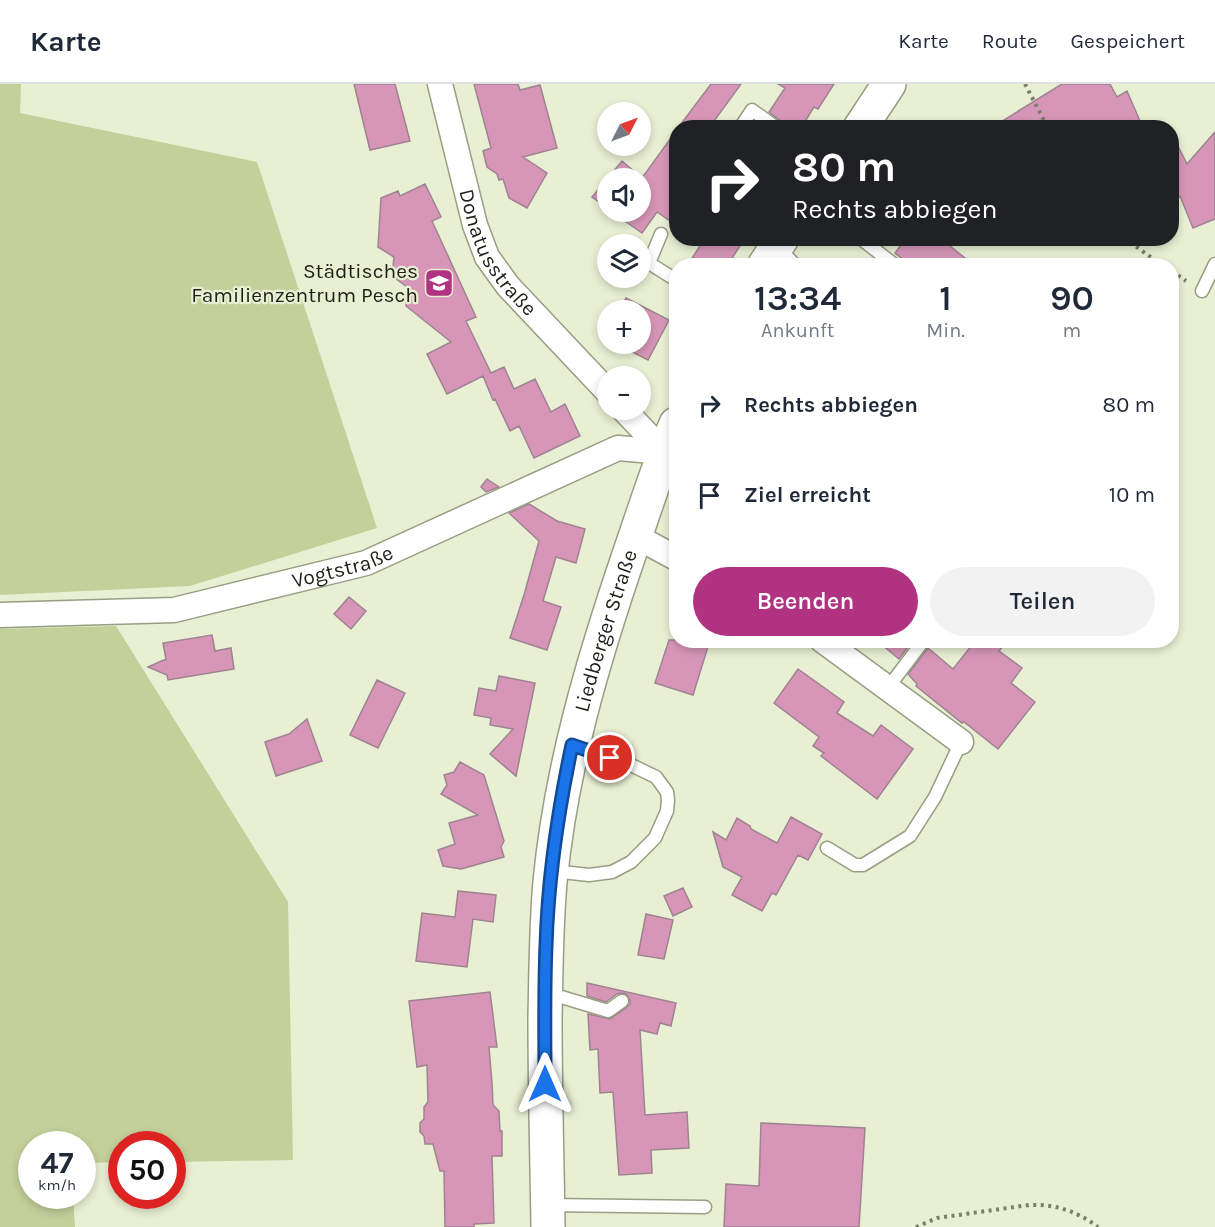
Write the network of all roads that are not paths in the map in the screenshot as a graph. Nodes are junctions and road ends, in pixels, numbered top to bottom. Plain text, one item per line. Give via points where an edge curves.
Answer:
1 (440, 84) edge
2 (889, 84) edge
3 (745, 120) edge
4 (766, 120) edge
5 (865, 120) edge
6 (661, 234) dead end
7 (870, 246) edge
8 (886, 258) edge
9 (1215, 264) edge
10 (669, 276) edge
11 (1202, 291) dead end
12 (597, 380) edge
13 (640, 420) edge
14 (669, 437) edge
15 (669, 438) edge
16 (669, 441) edge
17 (635, 537) junction
18 (669, 554) edge
19 (0, 615) edge
20 (833, 648) edge
21 (918, 648) edge
22 (887, 689) junction
23 (961, 742) joint
24 (572, 745) junction
25 (827, 848) dead end
26 (552, 871) junction
27 (546, 993) junction
28 (622, 1001) dead end
29 (705, 1207) dead end
30 (548, 1216) edge

1 - 12 street, Donatusstraße via 476,225 488,257 508,286
2 - 5 main road
3 - 4 lane via 752,110
6 - 10 lane via 649,263
7 - 8 lane
9 - 11 lane
13 - 14 street
15 - 19 street, Vogtstraße via 618,448 366,563 174,610
16 - 17 main road, Liedberger Straße
17 - 18 street, Liedberger Straße
17 - 24 main road, Liedberger Straße
20 - 22 street
21 - 22 lane
22 - 23 street
23 - 25 lane via 935,797 910,836 863,865 855,865
24 - 26 main road, Liedberger Straße
24 - 26 lane via 656,777 667,792 667,811 655,838 631,862 612,872
26 - 27 main road, Liedberger Straße
27 - 28 lane via 608,1011
27 - 30 main road, Liedberger Straße
29 - 30 lane

